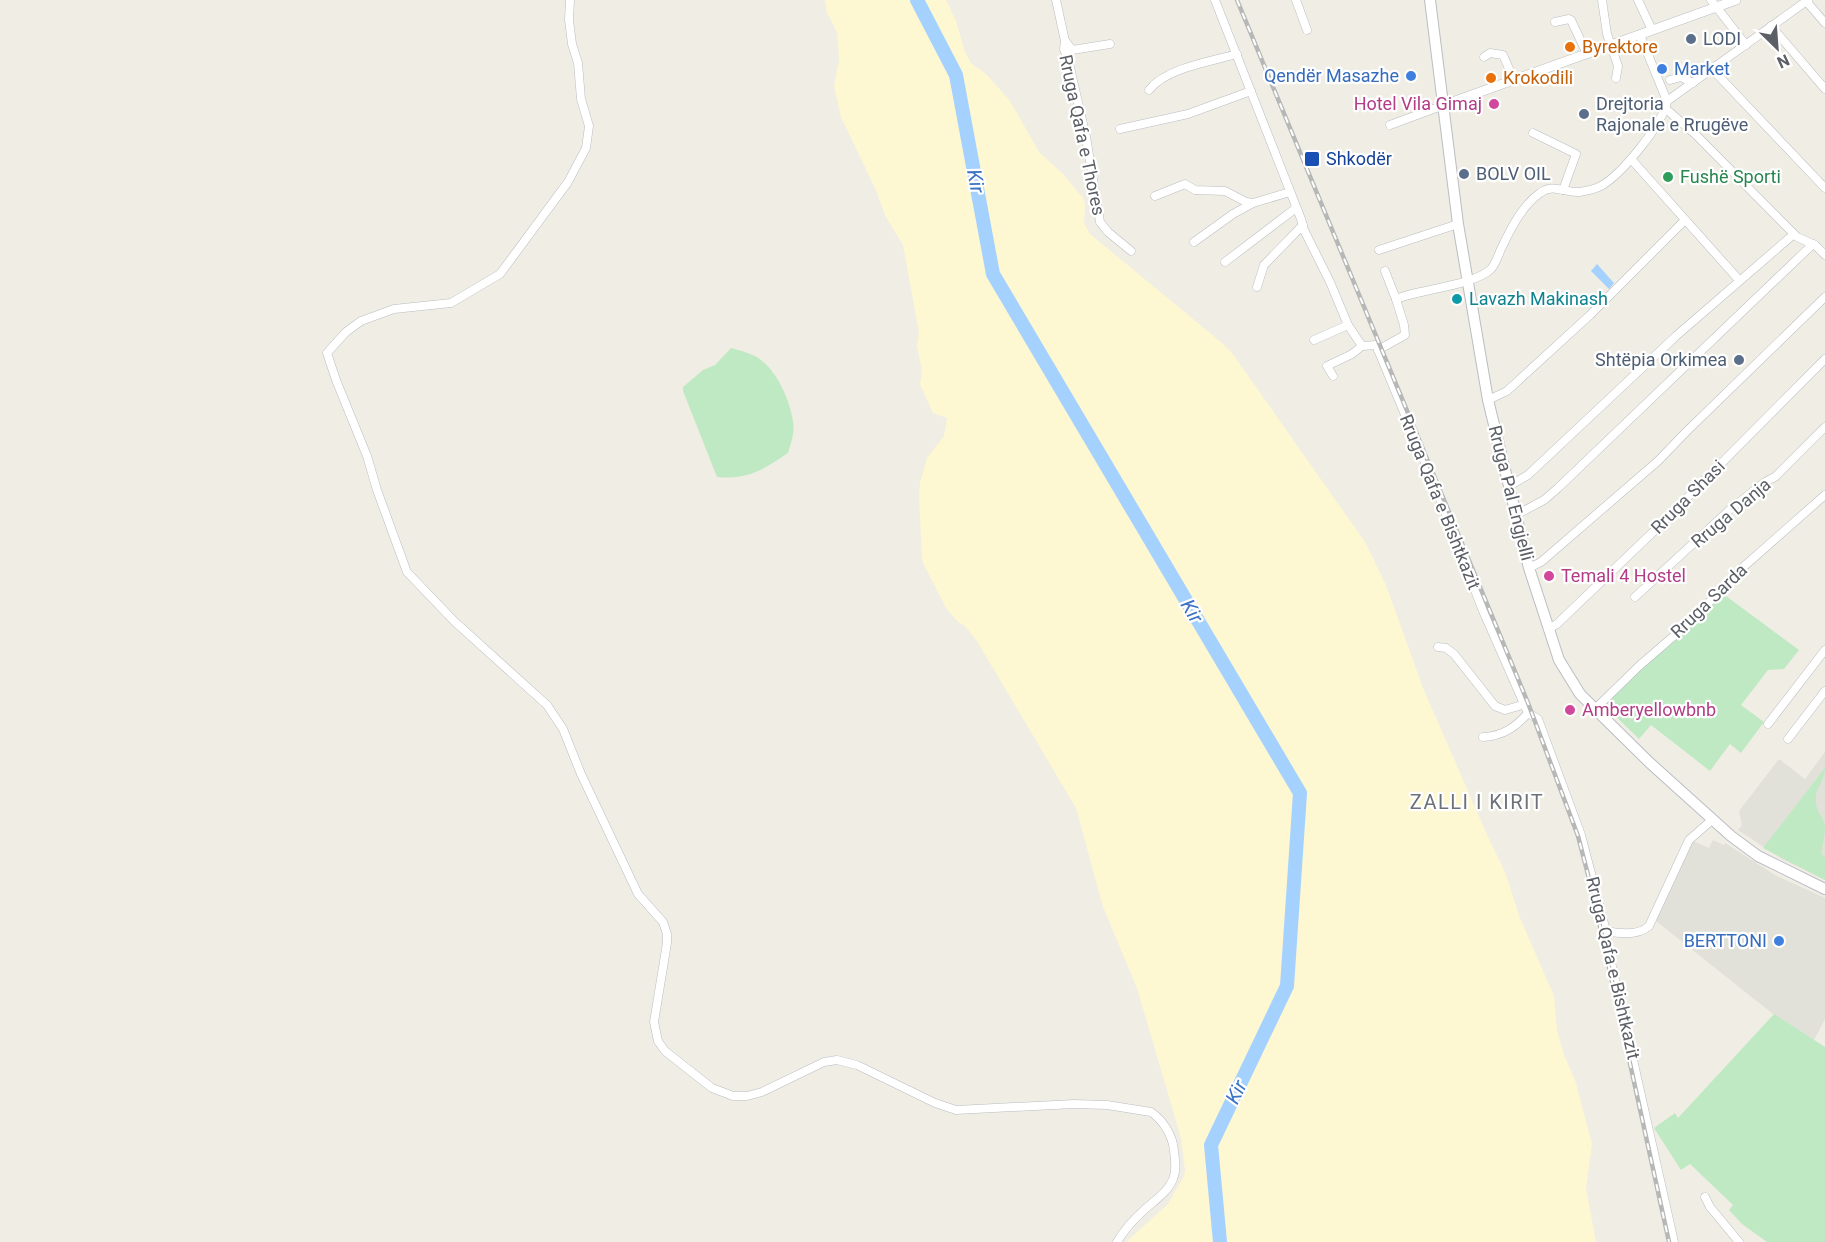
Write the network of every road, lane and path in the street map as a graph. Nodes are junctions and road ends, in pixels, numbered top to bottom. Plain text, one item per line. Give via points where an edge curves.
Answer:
1 (570, 0) edge
2 (1056, 0) edge
3 (1215, 0) edge
4 (1296, 0) edge
5 (1430, 0) edge
6 (1602, 0) edge
7 (1638, 0) edge
8 (1646, 0) edge
9 (1736, 0) edge
10 (1807, 1) edge
11 (1713, 4) edge
12 (1645, 13) junction
13 (1555, 22) dead end
14 (1825, 22) edge
15 (1772, 26) junction
16 (1307, 30) dead end
17 (1652, 30) junction
18 (1640, 35) junction
19 (1065, 41) junction
20 (1110, 44) dead end
21 (1611, 45) junction
22 (1746, 45) junction
23 (1237, 54) junction
24 (1587, 54) junction
25 (1484, 57) dead end
26 (1712, 69) junction
27 (1616, 78) dead end
28 (1514, 80) junction
29 (1670, 80) dead end
30 (1693, 83) junction
31 (1825, 89) edge
32 (1149, 90) dead end
33 (1251, 91) junction
34 (1444, 105) junction
35 (1666, 105) junction
36 (1390, 125) dead end
37 (1120, 129) dead end
38 (1533, 133) dead end
39 (1631, 159) junction
40 (1825, 188) edge
41 (1563, 190) junction
42 (1290, 192) junction
43 (1155, 196) dead end
44 (1253, 203) junction
45 (1296, 208) junction
46 (1685, 220) junction
47 (1458, 224) junction
48 (1303, 225) junction
49 (1794, 234) junction
50 (1194, 242) dead end
51 (1813, 244) junction
52 (1379, 250) dead end
53 (1131, 251) dead end
54 (1825, 255) edge
55 (1225, 262) dead end
56 (1385, 271) dead end
57 (1739, 280) junction
58 (1466, 281) junction
59 (1257, 287) dead end
60 (1825, 297) edge
61 (1396, 299) junction
62 (1348, 325) junction
63 (1314, 340) dead end
64 (1362, 346) junction
65 (1378, 350) junction
66 (1825, 359) edge
67 (1333, 376) dead end
68 (1488, 400) junction
69 (1825, 427) edge
70 (1509, 486) junction
71 (1825, 495) edge
72 (1516, 515) junction
73 (1529, 568) junction
74 (1635, 597) dead end
75 (1548, 629) junction
76 (1438, 646) dead end
77 (1825, 650) edge
78 (1825, 691) edge
79 (1524, 704) junction
80 (1594, 710) junction
81 (1528, 713) junction
82 (1768, 724) dead end
83 (1484, 737) dead end
84 (1788, 739) dead end
85 (1713, 819) junction
86 (1825, 889) edge
87 (1606, 931) junction
88 (1706, 1197) dead end
89 (1117, 1242) edge
90 (1674, 1242) edge
91 (1739, 1242) edge

1 - 89 street via 572,44 589,126 586,148 568,182 500,274 451,303 394,309 366,319 346,332 327,353 407,572 454,621 547,705 563,729 638,894 665,927 667,943 654,1022 665,1051 712,1088 733,1096 762,1092 824,1062 837,1060 857,1065 956,1110 1074,1104 1151,1112 1174,1145 1174,1178
2 - 19 street, Rruga Qafa e Thores
3 - 23 street
4 - 16 street
5 - 34 main road, Rruga Pal Engjelli
6 - 21 street
7 - 12 street
8 - 12 street
9 - 11 street
10 - 14 street
10 - 15 street
11 - 17 street
11 - 22 street
12 - 17 street
13 - 24 street via 1571,20
15 - 22 street
15 - 31 street
17 - 18 street
18 - 21 street
18 - 35 street
19 - 20 street, Rruga Qafa e Thores via 1072,50
19 - 53 street, Rruga Qafa e Thores via 1100,222
21 - 24 street
21 - 27 street via 1618,66
22 - 26 street
23 - 32 street via 1171,74
23 - 33 street
24 - 28 street
25 - 28 street via 1490,53 1503,55
26 - 30 street
26 - 40 street
28 - 34 street
29 - 30 street via 1682,76
30 - 35 street
33 - 37 street via 1188,114
33 - 42 street
34 - 36 street
34 - 47 main road, Rruga Pal Engjelli
35 - 39 street
35 - 49 street
38 - 41 street via 1576,154
39 - 41 street via 1600,186 1578,192
39 - 46 street
41 - 58 street via 1546,189 1532,199 1490,269
42 - 44 street
42 - 45 street
43 - 44 street via 1185,184 1196,190 1225,191
44 - 50 street
45 - 48 street
45 - 55 street
46 - 57 street
46 - 68 street via 1508,391
47 - 52 street
47 - 58 main road, Rruga Pal Engjelli
48 - 59 street via 1264,264
48 - 62 street
49 - 51 street
49 - 57 street
51 - 54 street
51 - 72 street via 1558,488
56 - 61 street
57 - 70 street via 1528,475
58 - 61 street
58 - 68 main road, Rruga Pal Engjelli
60 - 73 street via 1658,461 1541,562
61 - 65 street via 1405,335
62 - 63 street
62 - 64 street
64 - 65 street via 1376,345
64 - 67 street via 1327,366
65 - 79 street, Rruga Qafa e Bishtkazit
66 - 75 street, Rruga Shasi via 1653,532
68 - 70 main road, Rruga Pal Engjelli
69 - 74 street, Rruga Danja via 1775,477 1735,505
70 - 72 main road, Rruga Pal Engjelli
71 - 80 street, Rruga Sarda via 1741,569
72 - 73 main road, Rruga Pal Engjelli
73 - 75 main road, Rruga Pal Engjelli
75 - 80 main road, Rruga Pal Engjelli via 1569,678
76 - 79 street via 1454,654 1495,706 1505,710
77 - 82 street
78 - 84 street
79 - 81 street, Rruga Qafa e Bishtkazit
80 - 85 main road, Rruga Pal Engjelli
81 - 83 street via 1504,733
81 - 87 street, Rruga Qafa e Bishtkazit via 1538,719 1558,769 1581,835
85 - 86 main road, Rruga Pal Engjelli via 1758,856
85 - 87 street via 1689,840 1649,926 1635,933
87 - 90 street, Rruga Qafa e Bishtkazit
88 - 91 street

